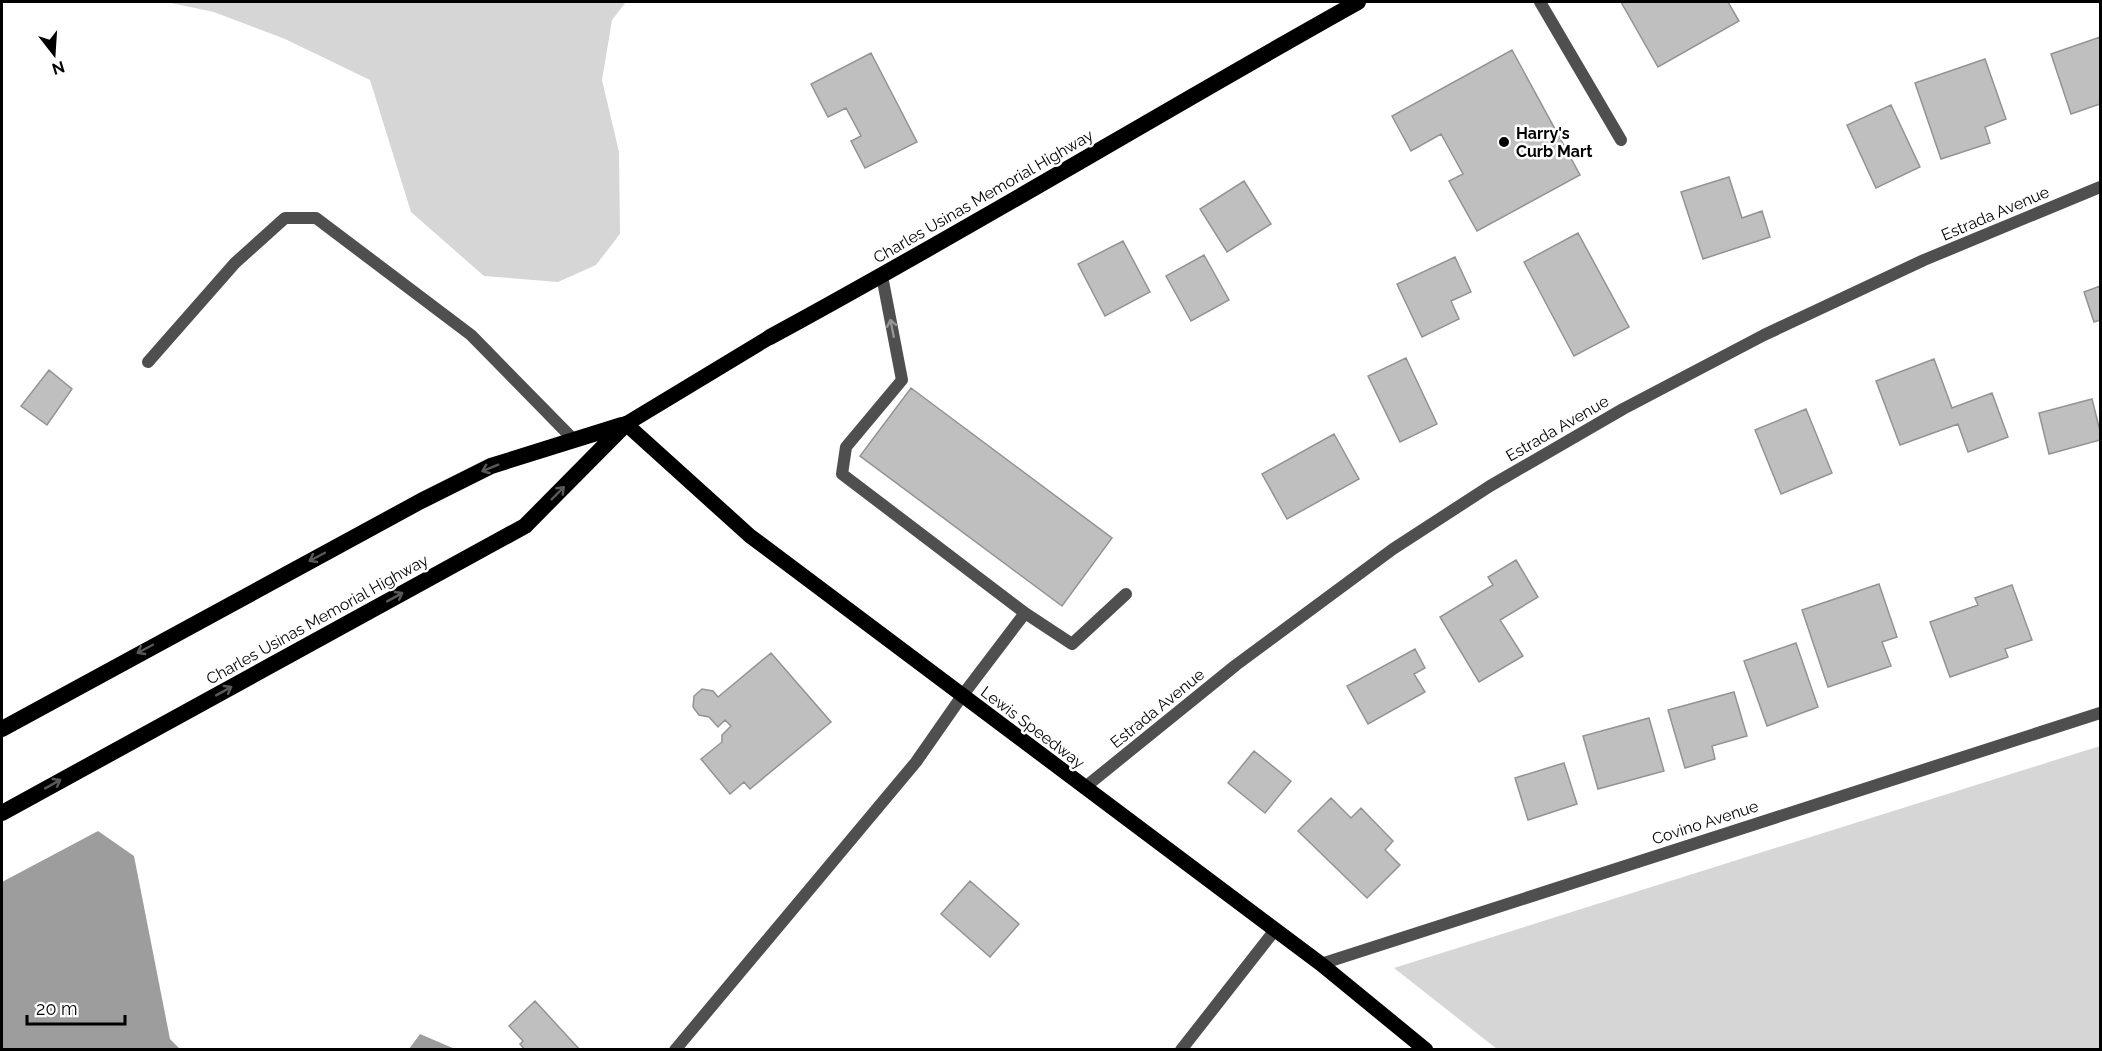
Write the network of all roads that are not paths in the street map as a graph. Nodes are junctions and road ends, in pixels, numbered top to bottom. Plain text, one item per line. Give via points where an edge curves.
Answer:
1 (1358, 2) edge
2 (1540, 2) edge
3 (1621, 140) dead end
4 (2100, 187) edge
5 (882, 276) junction
6 (770, 337) joint
7 (148, 362) dead end
8 (626, 424) junction
9 (574, 440) junction
10 (1126, 594) dead end
11 (1025, 613) junction
12 (962, 696) junction
13 (2100, 713) edge
14 (2, 729) edge
15 (1084, 788) junction
16 (2, 813) edge
17 (1275, 930) junction
18 (1321, 964) junction
19 (675, 1050) edge
20 (1181, 1050) edge
21 (1426, 1050) edge

1 - 5 highway, Charles Usinas Memorial Highway
2 - 3 street
4 - 15 street, Estrada Avenue via 1924,260 1764,335 1623,409 1490,486 1393,549 1254,651
5 - 6 highway, Charles Usinas Memorial Highway
11 -> 5 street via 842,474 846,447 902,380
6 - 8 main road, Charles Usinas Memorial Highway
7 - 9 street via 235,263 285,218 315,218 471,335
8 - 9 highway, Charles Usinas Memorial Highway
8 - 12 main road, Lewis Speedway via 750,536
16 -> 8 highway, Charles Usinas Memorial Highway via 525,525
9 -> 14 highway, Charles Usinas Memorial Highway via 491,466 421,501
10 - 11 street via 1072,644
11 - 12 street
12 - 15 main road, Lewis Speedway
12 - 19 street via 916,762
13 - 18 street, Covino Avenue
15 - 17 main road, Lewis Speedway
17 - 18 main road, Lewis Speedway
17 - 20 street
18 - 21 main road, Lewis Speedway

